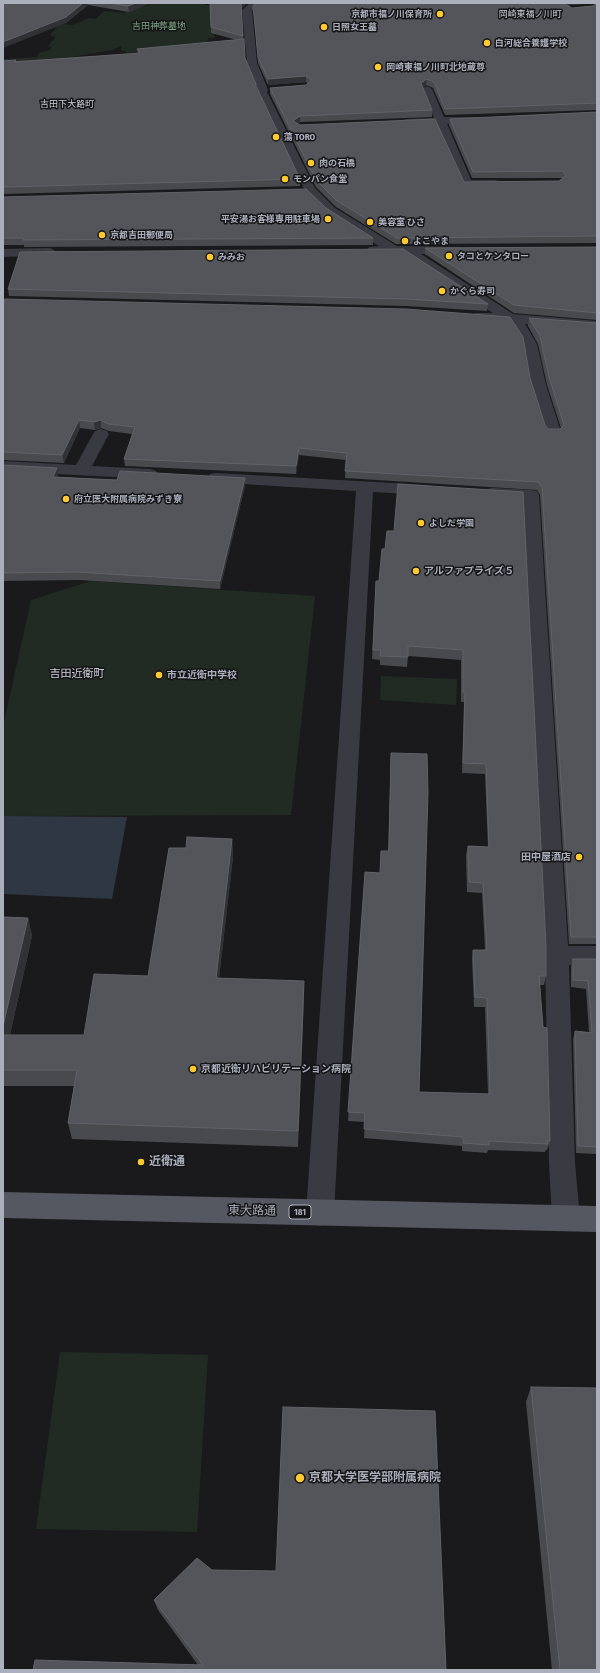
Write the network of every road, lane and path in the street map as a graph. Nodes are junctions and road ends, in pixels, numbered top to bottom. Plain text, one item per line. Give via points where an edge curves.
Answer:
1 (256, 3) edge
2 (277, 89) edge
3 (427, 89) edge
4 (263, 90) junction
5 (494, 118) edge
6 (440, 121) junction
7 (395, 122) edge
8 (505, 183) edge
9 (294, 190) edge
10 (310, 190) junction
11 (470, 249) edge
12 (363, 250) edge
13 (400, 250) junction
14 (66, 252) edge
15 (3, 253) edge
16 (469, 315) edge
17 (511, 318) junction
18 (597, 325) edge
19 (552, 432) edge
20 (101, 434) dead end
21 (3, 466) edge
22 (82, 470) junction
23 (170, 475) edge
24 (201, 477) edge
25 (365, 486) junction
26 (441, 490) edge
27 (478, 492) edge
28 (557, 955) junction
29 (597, 956) edge
30 (3, 1205) edge
31 (320, 1213) junction
32 (566, 1218) junction
33 (597, 1219) edge

1 - 4 street via 247,10 250,48 252,63
2 - 4 street
3 - 6 street
4 - 10 street
5 - 6 street
6 - 7 street
6 - 8 street via 467,184
9 - 10 street
10 - 13 street via 331,211
11 - 13 street
12 - 13 street
13 - 17 street
14 - 15 street
16 - 17 street
17 - 18 street
17 - 19 street via 530,344 538,385
20 - 22 street
21 - 22 street
22 - 23 street
24 - 25 street
25 - 26 street
25 - 31 street
27 - 28 street via 531,495
28 - 29 street
28 - 32 street via 562,1163
30 - 31 main road, 東大路通 / 181
31 - 32 main road, 東大路通 / 181
32 - 33 main road, 東大路通 / 181

